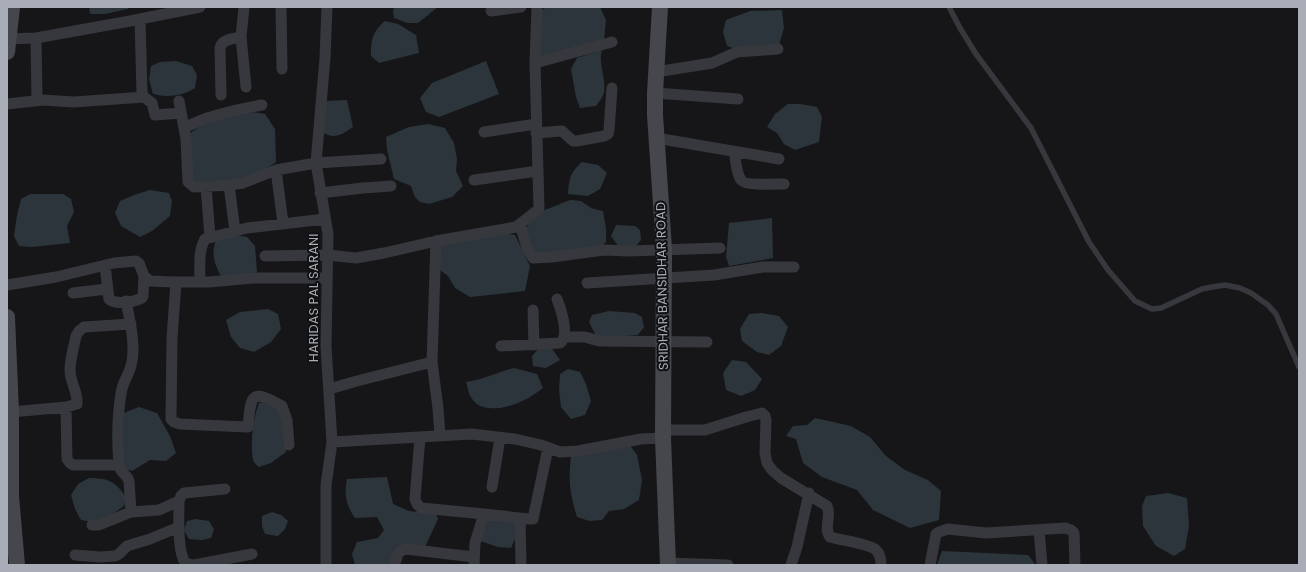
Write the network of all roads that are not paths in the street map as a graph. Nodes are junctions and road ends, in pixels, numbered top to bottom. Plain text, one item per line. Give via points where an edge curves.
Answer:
1 (12, 7) edge
2 (200, 7) edge
3 (244, 7) edge
4 (281, 7) edge
5 (327, 7) edge
6 (521, 7) edge
7 (537, 7) edge
8 (660, 7) edge
9 (949, 7) edge
10 (163, 11) edge
11 (491, 11) dead end
12 (140, 19) junction
13 (241, 37) junction
14 (36, 38) junction
15 (612, 42) dead end
16 (8, 43) edge
17 (778, 49) dead end
18 (535, 63) junction
19 (282, 68) dead end
20 (656, 72) junction
21 (246, 87) dead end
22 (612, 88) dead end
23 (655, 93) junction
24 (221, 95) dead end
25 (144, 97) junction
26 (738, 99) dead end
27 (37, 100) junction
28 (179, 102) dead end
29 (7, 104) edge
30 (262, 105) dead end
31 (182, 113) junction
32 (184, 127) junction
33 (536, 128) junction
34 (484, 132) dead end
35 (656, 138) junction
36 (734, 152) junction
37 (381, 159) dead end
38 (779, 159) dead end
39 (316, 163) junction
40 (276, 170) junction
41 (538, 171) junction
42 (474, 180) dead end
43 (784, 184) dead end
44 (228, 185) junction
45 (206, 186) junction
46 (391, 186) dead end
47 (320, 193) junction
48 (325, 219) junction
49 (283, 223) junction
50 (520, 224) junction
51 (235, 231) junction
52 (210, 237) junction
53 (436, 241) junction
54 (720, 248) dead end
55 (664, 249) junction
56 (328, 255) junction
57 (265, 256) dead end
58 (104, 265) junction
59 (794, 267) dead end
60 (144, 276) junction
61 (327, 278) junction
62 (664, 278) junction
63 (176, 282) junction
64 (200, 282) junction
65 (587, 283) dead end
66 (7, 285) edge
67 (107, 289) junction
68 (74, 292) dead end
69 (557, 299) dead end
70 (126, 301) junction
71 (533, 310) dead end
72 (7, 317) edge
73 (131, 324) junction
74 (565, 337) junction
75 (707, 342) dead end
76 (663, 343) junction
77 (534, 344) junction
78 (501, 346) dead end
79 (432, 362) junction
80 (1299, 367) edge
81 (329, 389) junction
82 (66, 407) junction
83 (11, 412) junction
84 (663, 434) junction
85 (440, 436) junction
86 (420, 437) junction
87 (500, 438) junction
88 (332, 442) junction
89 (289, 445) dead end
90 (548, 448) junction
91 (118, 465) junction
92 (492, 487) dead end
93 (225, 489) dead end
94 (809, 494) junction
95 (179, 501) junction
96 (131, 512) junction
97 (484, 514) junction
98 (520, 518) junction
99 (92, 525) dead end
100 (179, 527) junction
101 (1039, 530) junction
102 (252, 554) dead end
103 (75, 555) dead end
104 (99, 561) edge
105 (474, 561) edge
106 (668, 564) edge
107 (17, 565) edge
108 (194, 565) edge
109 (326, 565) edge
110 (394, 565) edge
111 (521, 565) edge
112 (728, 565) edge
113 (791, 565) edge
114 (881, 565) edge
115 (930, 565) edge
116 (1042, 565) edge
117 (1075, 565) edge

1 - 16 street
2 - 10 street
3 - 13 street
4 - 19 street
5 - 39 street, HARIDAS PAL SARANI
6 - 11 street
7 - 18 street
8 - 20 street, SRIDHAR BANSIDHAR ROAD
9 - 80 lane via 976,54 1031,128 1089,242 1108,270 1135,301 1152,309 1161,308 1202,289 1225,285 1240,288 1268,305 1276,314
10 - 12 street
12 - 14 street
12 - 25 street
13 - 21 street
13 - 24 street via 221,44
14 - 16 street
14 - 27 street
15 - 18 street
17 - 20 street via 737,52 712,63
18 - 33 street
20 - 23 street, SRIDHAR BANSIDHAR ROAD
22 - 33 street via 608,134 573,141 562,131
23 - 26 street
23 - 35 street, SRIDHAR BANSIDHAR ROAD
25 - 27 street via 74,102
25 - 31 street via 152,103 155,115
27 - 29 street
28 - 31 street
30 - 32 street via 234,110
31 - 32 street
32 - 45 street via 188,182 194,186
33 - 34 street
33 - 41 street
35 - 36 street
35 - 55 street, SRIDHAR BANSIDHAR ROAD
36 - 38 street
36 - 43 street via 743,182
37 - 39 street
39 - 40 street
39 - 47 street, HARIDAS PAL SARANI
40 - 44 street via 243,183
40 - 49 street
41 - 42 street
41 - 50 street via 539,209
44 - 45 street
44 - 51 street
45 - 52 street
46 - 47 street
47 - 48 street, HARIDAS PAL SARANI
48 - 49 street
48 - 56 street, HARIDAS PAL SARANI
49 - 51 street
50 - 53 street via 516,227
50 - 55 street via 527,248 533,258 604,250
51 - 52 street
52 - 64 street via 202,243
53 - 56 street via 356,258
53 - 79 street
54 - 55 street
55 - 62 street, SRIDHAR BANSIDHAR ROAD
56 - 57 street
56 - 61 street, HARIDAS PAL SARANI
58 - 60 street via 136,261 139,262
58 - 66 street via 56,277
58 - 67 street
59 - 62 street via 763,267 714,275
60 - 63 street via 150,281
60 - 70 street via 143,296 138,300
61 - 64 street via 253,278
61 - 81 street, HARIDAS PAL SARANI via 326,346
62 - 65 street
62 - 76 street, SRIDHAR BANSIDHAR ROAD
63 - 64 street
63 - 89 street via 171,419 180,424 248,427 250,402 258,396 282,406 287,420
67 - 68 street
67 - 70 street via 110,301
69 - 74 street via 563,316
70 - 73 street
71 - 77 street
72 - 83 street
73 - 82 street via 84,327 79,331 70,370 78,396 77,404
73 - 91 street via 133,354 121,393 117,430
74 - 76 street via 585,336 599,341
74 - 77 street via 560,343
75 - 76 street
76 - 84 street, SRIDHAR BANSIDHAR ROAD
77 - 78 street
79 - 81 street
79 - 85 street
81 - 88 street, HARIDAS PAL SARANI
82 - 83 street
82 - 91 street via 67,458 70,463
83 - 107 street via 11,496
84 - 90 street via 578,451 560,452
84 - 94 street via 705,430 762,413 766,420 767,463 781,478
84 - 106 street, SRIDHAR BANSIDHAR ROAD
85 - 86 street
85 - 87 street via 472,434
86 - 88 street
86 - 97 street via 415,499 417,504 421,508
87 - 90 street
87 - 92 street
88 - 109 street, HARIDAS PAL SARANI via 326,485
90 - 98 street via 533,518
91 - 96 street via 128,477
93 - 95 street via 184,492
94 - 113 street
94 - 114 street via 829,509 827,530 830,537 876,549
95 - 96 street via 159,510
95 - 100 street
96 - 99 street
97 - 98 street
97 - 105 street via 475,543
98 - 111 street
100 - 104 street via 127,546 119,554
100 - 108 street via 182,558 185,563
101 - 115 street via 986,533 943,530 936,534
101 - 116 street
101 - 117 street via 1071,530 1074,533
102 - 108 street
103 - 104 street
105 - 110 street via 406,549 399,552
106 - 112 street

